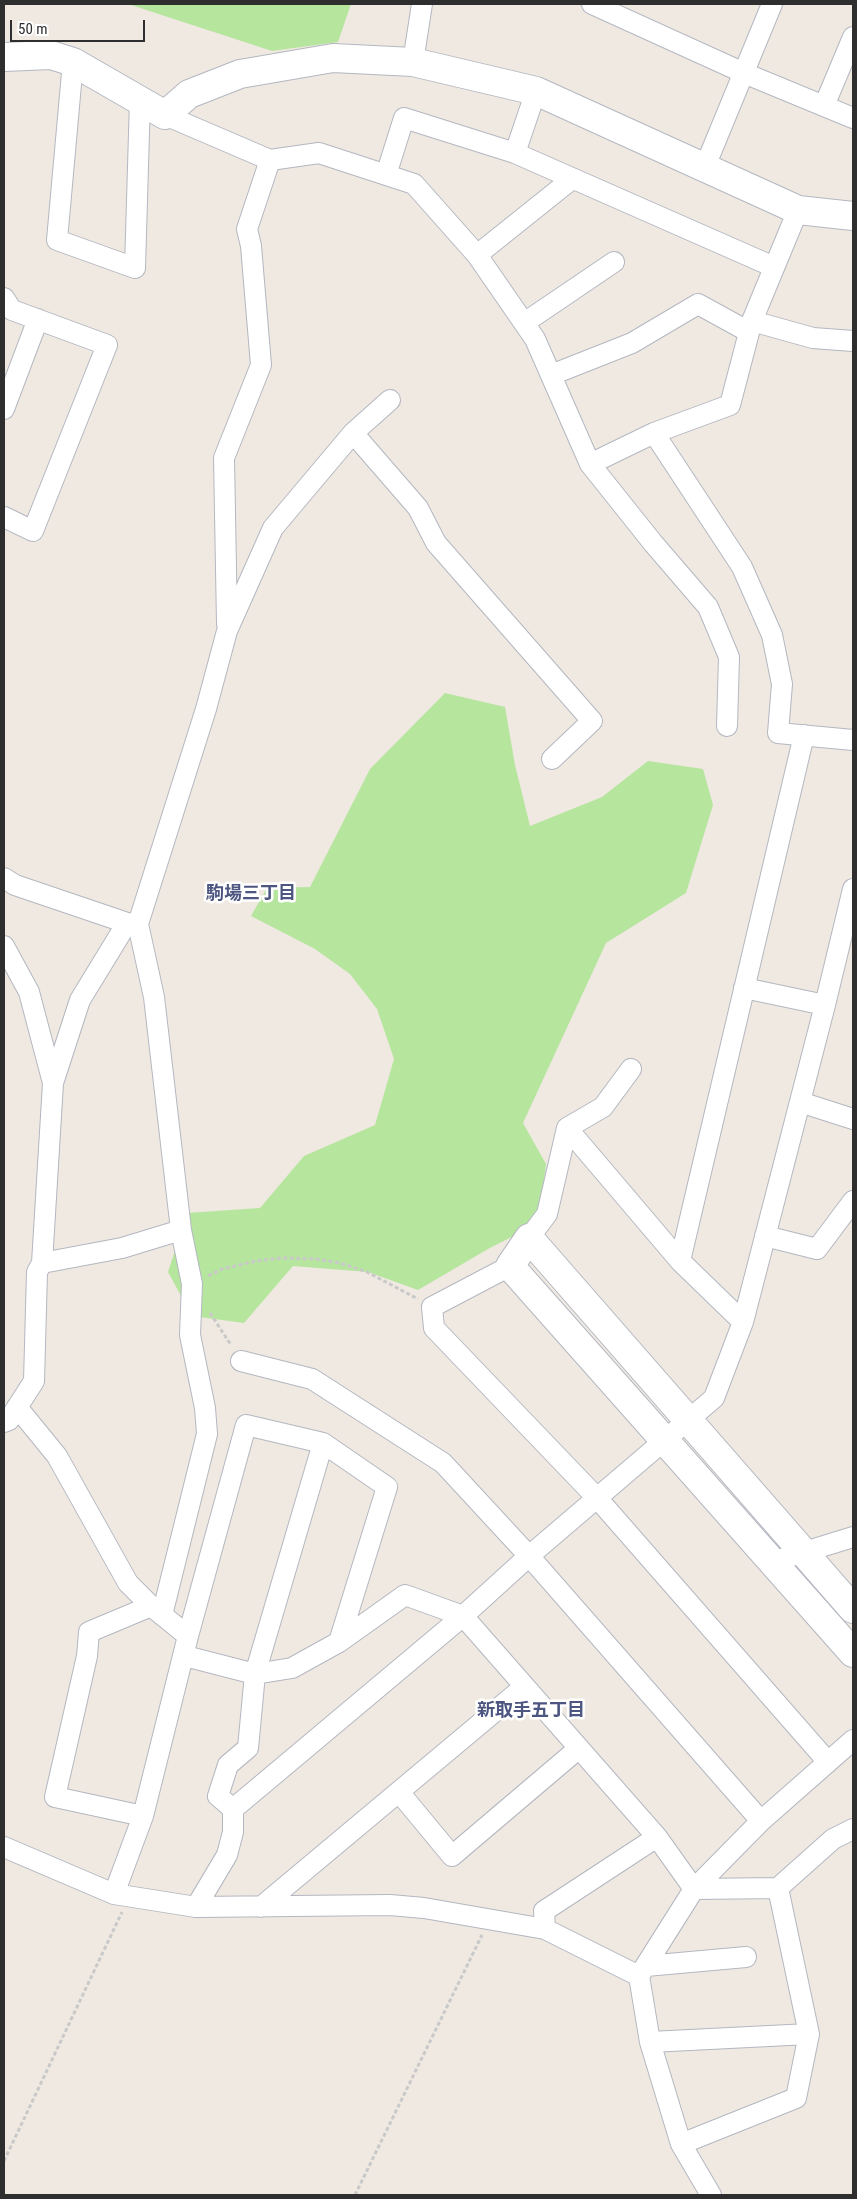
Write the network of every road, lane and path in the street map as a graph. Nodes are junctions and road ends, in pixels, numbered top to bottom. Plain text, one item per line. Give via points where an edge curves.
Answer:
1 (422, 4) edge
2 (592, 4) edge
3 (772, 4) edge
4 (853, 37) edge
5 (4, 57) edge
6 (73, 62) junction
7 (414, 62) junction
8 (744, 73) junction
9 (536, 91) junction
10 (140, 99) junction
11 (824, 106) junction
12 (164, 115) junction
13 (853, 118) edge
14 (515, 153) junction
15 (270, 160) junction
16 (704, 169) junction
17 (386, 175) junction
18 (572, 179) junction
19 (798, 210) junction
20 (853, 216) edge
21 (477, 255) junction
22 (614, 262) dead end
23 (774, 267) junction
24 (4, 298) edge
25 (38, 319) junction
26 (524, 323) junction
27 (750, 326) junction
28 (853, 341) edge
29 (551, 374) junction
30 (390, 400) dead end
31 (4, 409) edge
32 (353, 433) junction
33 (654, 433) junction
34 (590, 464) junction
35 (4, 517) edge
36 (227, 631) junction
37 (727, 726) dead end
38 (804, 735) junction
39 (853, 740) edge
40 (552, 759) dead end
41 (4, 878) edge
42 (853, 889) edge
43 (133, 924) junction
44 (4, 946) edge
45 (744, 988) junction
46 (826, 1005) junction
47 (631, 1069) dead end
48 (53, 1082) junction
49 (800, 1102) junction
50 (853, 1119) edge
51 (568, 1128) junction
52 (853, 1201) edge
53 (180, 1230) junction
54 (765, 1236) junction
55 (529, 1238) junction
56 (680, 1260) junction
57 (42, 1263) junction
58 (510, 1266) junction
59 (192, 1284) junction
60 (432, 1307) junction
61 (743, 1322) junction
62 (241, 1361) joint
63 (10, 1414) edge
64 (687, 1420) junction
65 (664, 1440) junction
66 (323, 1443) junction
67 (598, 1498) junction
68 (853, 1537) edge
69 (803, 1552) junction
70 (529, 1556) junction
71 (772, 1562) junction
72 (853, 1609) edge
73 (156, 1611) junction
74 (463, 1616) junction
75 (188, 1636) junction
76 (339, 1642) junction
77 (853, 1653) edge
78 (185, 1656) junction
79 (256, 1674) junction
80 (524, 1687) junction
81 (853, 1740) edge
82 (578, 1749) junction
83 (828, 1762) junction
84 (399, 1792) junction
85 (233, 1809) junction
86 (143, 1816) junction
87 (761, 1821) junction
88 (853, 1829) edge
89 (657, 1837) junction
90 (4, 1848) edge
91 (694, 1888) junction
92 (778, 1888) junction
93 (121, 1894) junction
94 (261, 1907) junction
95 (196, 1908) junction
96 (489, 1920) junction
97 (546, 1929) junction
98 (746, 1957) dead end
99 (642, 1971) junction
100 (809, 2034) junction
101 (650, 2042) junction
102 (681, 2144) junction
103 (4, 2160) edge
104 (355, 2195) edge
105 (711, 2195) edge

1 - 7 street
2 - 8 street
3 - 8 street
4 - 11 street
5 - 6 street via 51,55
6 - 10 street
6 - 10 street via 57,240 135,268
7 - 9 street
7 - 12 street via 333,58 240,74 189,94
8 - 11 street
8 - 16 street
9 - 14 street
9 - 16 street
10 - 12 street
11 - 13 street
12 - 15 street
14 - 17 street via 404,118
14 - 18 street
15 - 17 street via 318,153
15 - 36 street via 247,229 261,365 224,458
16 - 19 street
17 - 21 street via 414,184
18 - 21 street
18 - 23 street
19 - 20 street
19 - 23 street
21 - 26 street
22 - 26 street
23 - 27 street
24 - 25 street via 12,310
25 - 31 street
25 - 35 street via 107,345 33,531
26 - 29 street
27 - 28 street via 813,338
27 - 29 street via 698,304 632,343
27 - 33 street via 730,405
29 - 34 street
30 - 32 street
32 - 36 street via 273,528
32 - 40 street via 418,508 436,543 592,721
33 - 34 street
33 - 38 street via 742,567 772,635 782,684 778,733
34 - 37 street via 708,607 729,657
36 - 43 street via 206,709
38 - 39 street
38 - 45 street
41 - 43 street via 15,885
42 - 46 street
43 - 48 street via 80,1000
43 - 53 street via 154,998
44 - 48 street via 29,992
45 - 46 street
45 - 56 street
46 - 49 street
47 - 51 street via 603,1107
48 - 57 street
49 - 50 street
49 - 54 street
51 - 55 street via 547,1214
51 - 56 street
52 - 54 street via 817,1249
53 - 57 street via 122,1248
53 - 59 street
54 - 61 street
55 - 58 street
55 - 64 street
56 - 61 street
57 - 63 street via 37,1272 34,1381
58 - 60 street
58 - 65 street
59 - 60 path via 222,1270 256,1261 316,1259 367,1272
59 - 62 path
59 - 73 street via 190,1335 207,1434
60 - 67 street via 434,1328
61 - 64 street via 714,1398
62 - 70 street via 312,1379 443,1463
63 - 73 street via 57,1456 128,1583
64 - 65 street
64 - 69 street
65 - 67 street
65 - 71 street
66 - 75 street via 246,1425
66 - 76 street via 387,1487
66 - 79 street
67 - 70 street
67 - 83 street
68 - 69 street
69 - 71 street
69 - 72 street
70 - 74 street
70 - 87 street
71 - 77 street
73 - 75 street
73 - 86 street via 89,1632 87,1656 56,1797
74 - 76 street via 405,1594
74 - 80 street
74 - 85 street
75 - 78 street
76 - 79 street via 292,1668
78 - 79 street
78 - 86 street
79 - 85 street via 248,1748 228,1765 218,1796
80 - 82 street
80 - 84 street
81 - 83 street
82 - 84 street via 452,1856
82 - 89 street
83 - 87 street
84 - 94 street
85 - 95 street via 233,1832 227,1855
86 - 93 street
87 - 91 street
88 - 92 street via 833,1839
89 - 91 street
89 - 97 street via 544,1911
90 - 93 street
91 - 92 street
91 - 99 street
92 - 100 street
93 - 95 street
93 - 103 path via 119,1921
94 - 95 street
94 - 96 street via 390,1905
96 - 97 street
96 - 104 path
97 - 99 street
98 - 99 street
99 - 101 street
100 - 101 street
100 - 102 street via 796,2098
101 - 102 street
102 - 105 street

